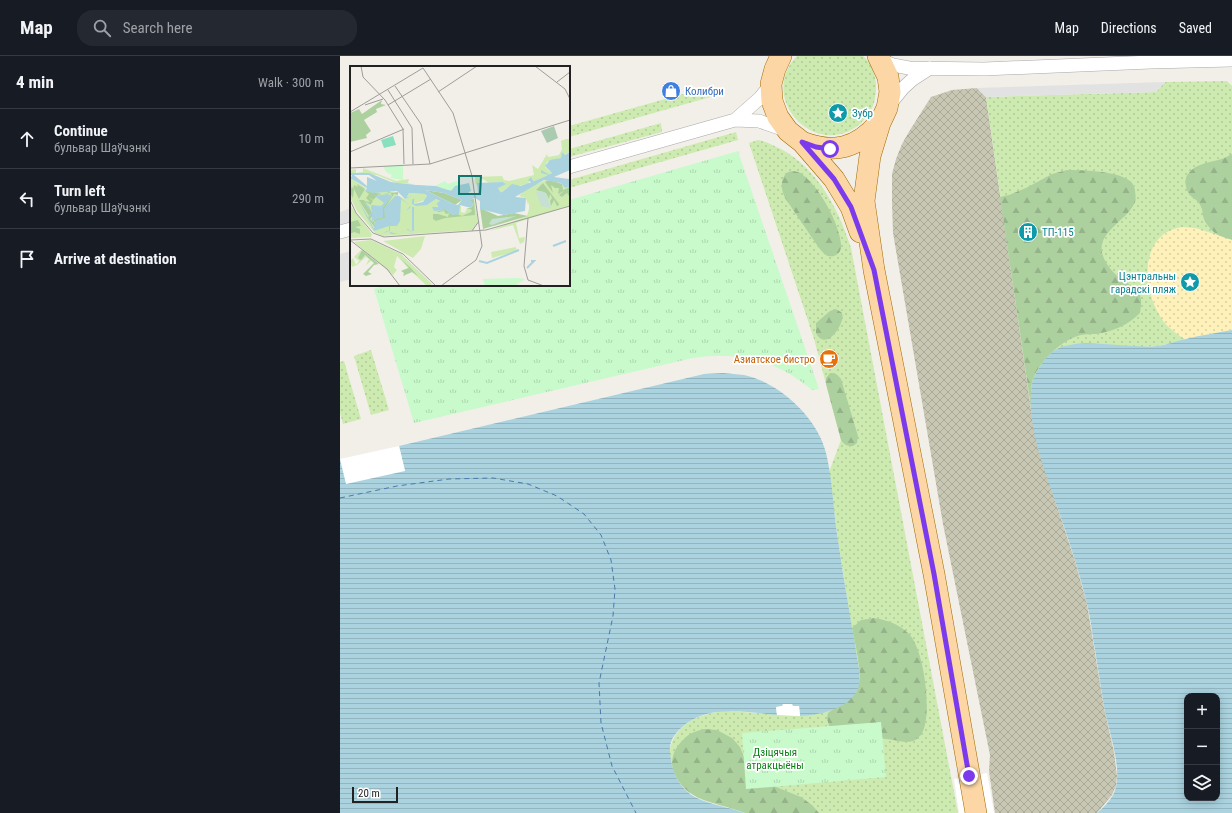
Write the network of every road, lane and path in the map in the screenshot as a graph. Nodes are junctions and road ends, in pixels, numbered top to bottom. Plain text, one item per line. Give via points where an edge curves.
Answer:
1 (781, 56) edge
2 (880, 58) edge
3 (1232, 60) edge
4 (930, 68) junction
5 (771, 84) junction
6 (883, 115) junction
7 (735, 120) junction
8 (795, 136) junction
9 (570, 167) edge
10 (350, 229) edge
11 (340, 232) edge
12 (874, 270) junction
13 (976, 813) edge

1 - 5 main road
2 - 4 street via 893,65
2 - 6 main road via 888,77 890,92
3 - 4 street via 984,69
4 - 6 street via 903,88
5 - 7 street via 760,98
5 - 8 main road via 772,101 778,117
6 - 8 main road via 870,134 844,147 816,147
6 - 12 main road via 870,156 864,202
7 - 8 street via 759,122
7 - 9 street
8 - 12 main road via 834,179 851,207
10 - 11 street
12 - 13 main road via 934,574

